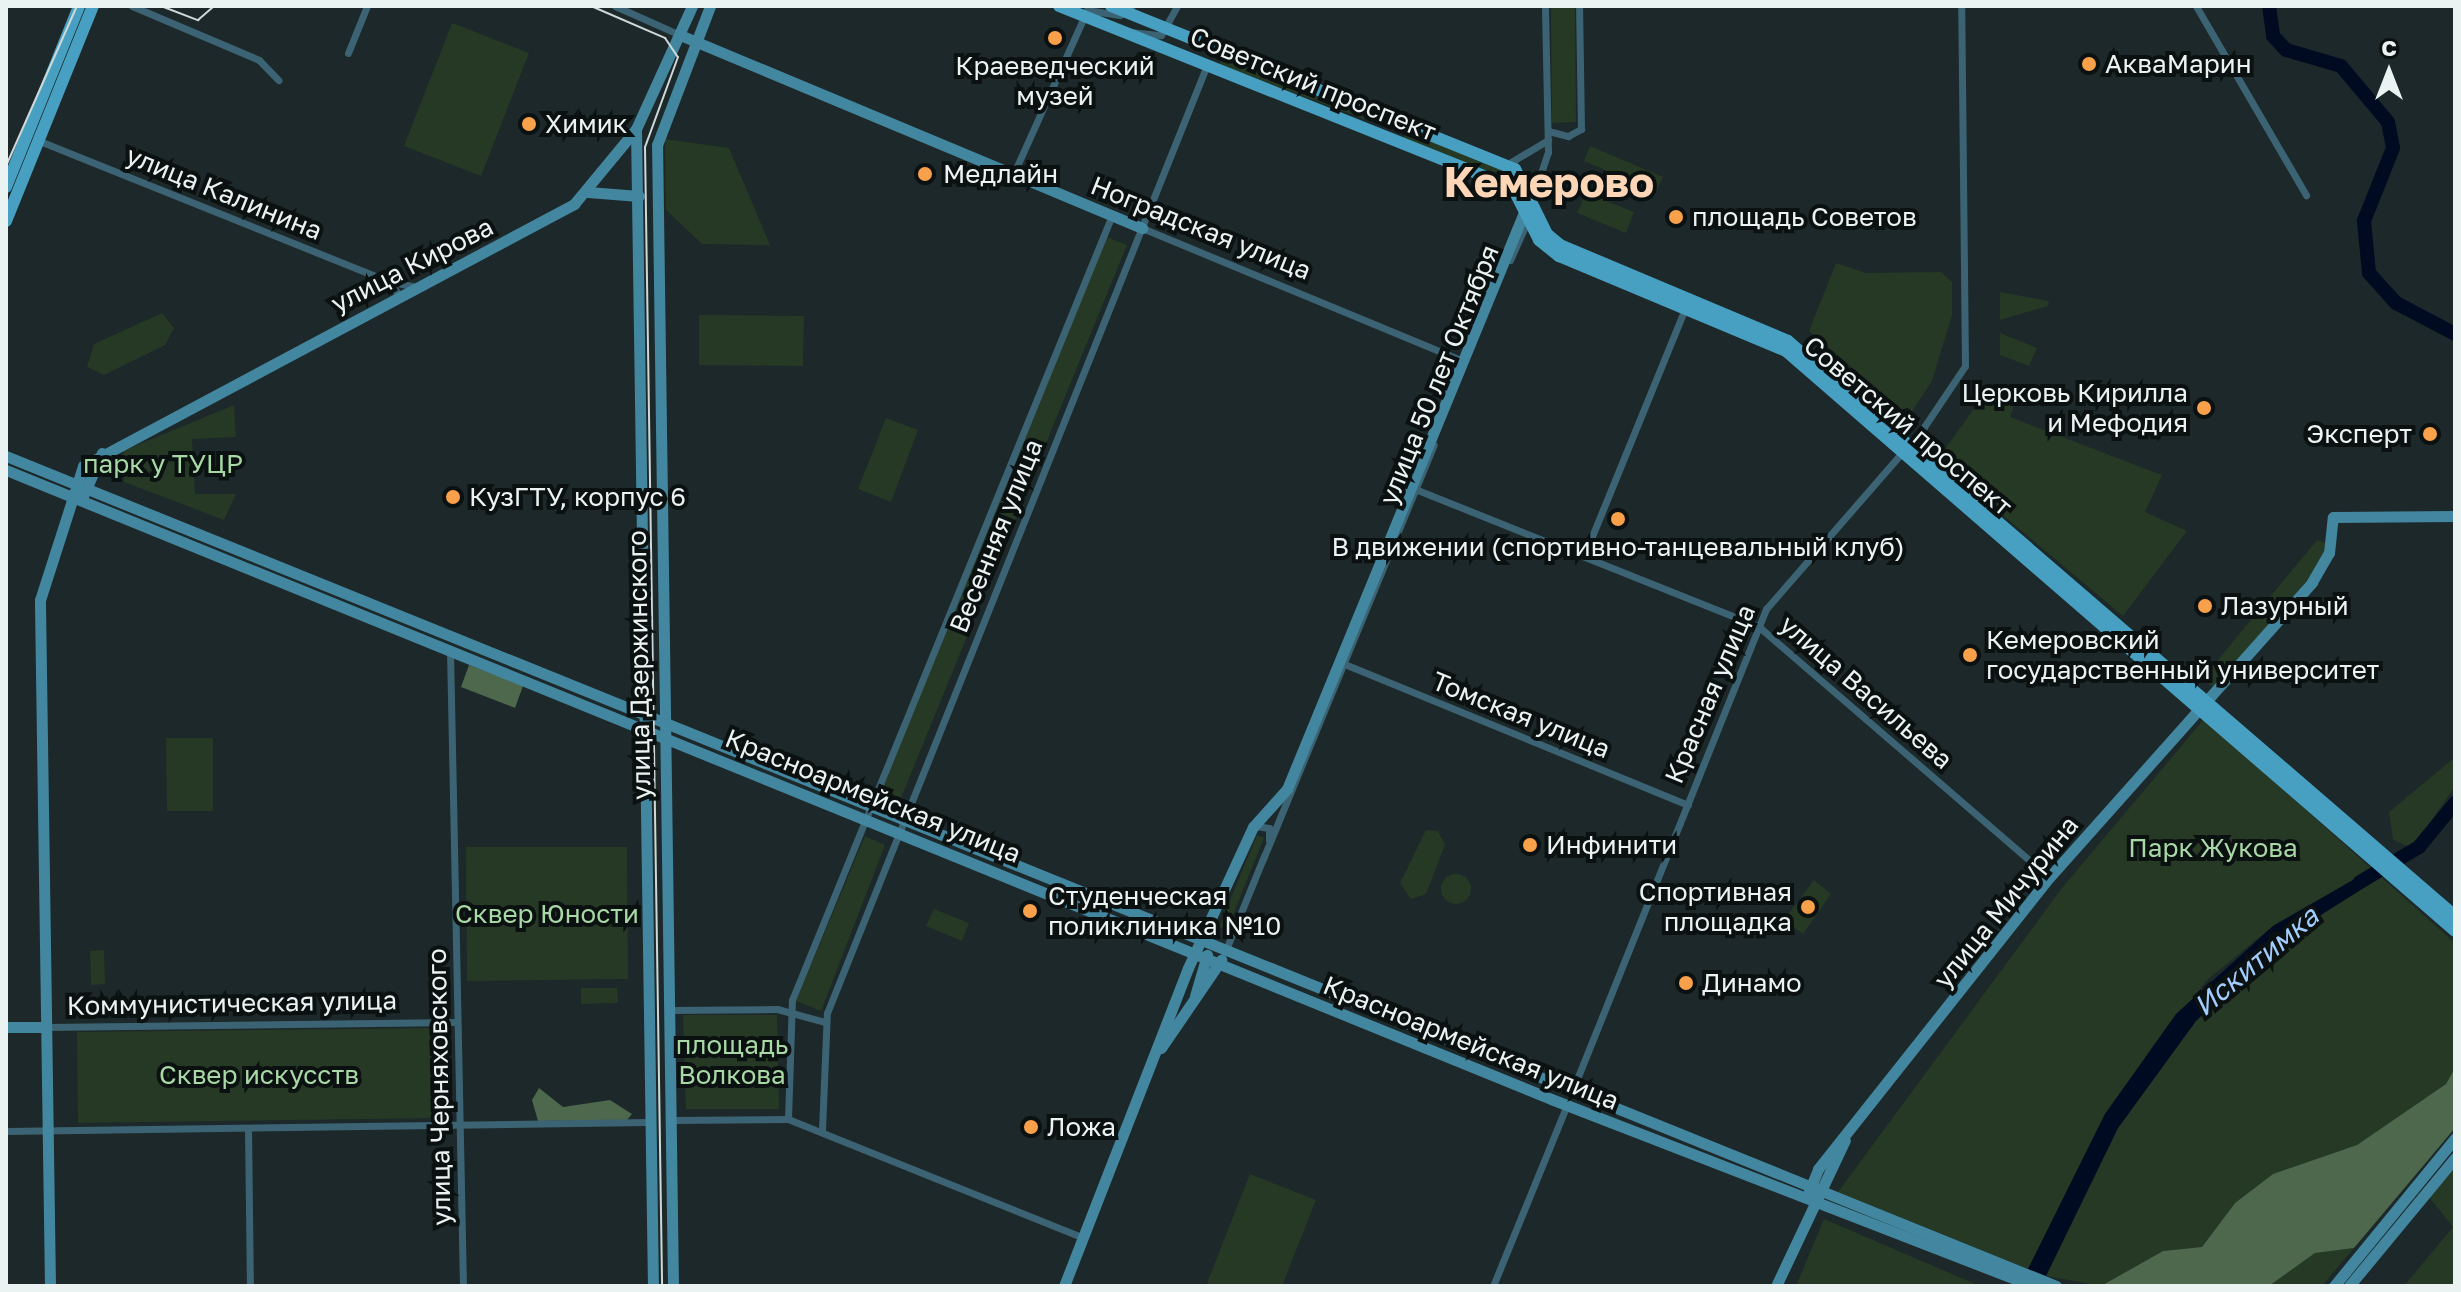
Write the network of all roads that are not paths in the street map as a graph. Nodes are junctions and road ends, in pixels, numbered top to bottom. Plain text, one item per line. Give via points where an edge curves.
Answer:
1 (79, 6) edge
2 (93, 6) edge
3 (132, 6) edge
4 (367, 6) edge
5 (615, 6) edge
6 (692, 6) edge
7 (710, 6) edge
8 (1059, 6) edge
9 (1111, 6) edge
10 (1177, 6) edge
11 (1545, 6) edge
12 (1579, 6) edge
13 (1961, 6) edge
14 (2196, 6) edge
15 (1130, 9) edge
16 (1083, 16) junction
17 (1166, 28) junction
18 (1127, 33) junction
19 (680, 35) junction
20 (696, 44) junction
21 (348, 53) dead end
22 (1207, 65) junction
23 (278, 80) dead end
24 (1363, 108) junction
25 (1401, 123) junction
26 (1355, 126) junction
27 (636, 129) junction
28 (1548, 136) junction
29 (33, 138) junction
30 (1394, 141) junction
31 (1506, 165) junction
32 (1013, 175) junction
33 (6, 187) edge
34 (588, 192) junction
35 (1531, 194) junction
36 (2306, 195) dead end
37 (639, 196) junction
38 (1528, 212) junction
39 (1112, 215) junction
40 (6, 221) edge
41 (1142, 228) junction
42 (388, 281) junction
43 (417, 287) junction
44 (400, 296) junction
45 (1688, 303) junction
46 (1461, 360) junction
47 (1907, 447) junction
48 (6, 456) edge
49 (6, 470) edge
50 (1413, 489) junction
51 (78, 492) junction
52 (2455, 516) edge
53 (2333, 520) junction
54 (2455, 522) edge
55 (1584, 556) junction
56 (1758, 626) junction
57 (450, 647) junction
58 (1342, 662) junction
59 (2207, 703) junction
60 (643, 719) junction
61 (663, 720) junction
62 (663, 733) junction
63 (1688, 805) junction
64 (869, 812) junction
65 (901, 824) junction
66 (1253, 827) junction
67 (1263, 859) junction
68 (2050, 878) junction
69 (2448, 914) edge
70 (2455, 931) edge
71 (1198, 949) junction
72 (1222, 959) junction
73 (1207, 960) junction
74 (669, 1010) junction
75 (789, 1011) junction
76 (1186, 1014) junction
77 (457, 1022) junction
78 (825, 1022) junction
79 (6, 1027) edge
80 (46, 1027) junction
81 (1156, 1055) junction
82 (1569, 1100) junction
83 (788, 1119) junction
84 (671, 1120) junction
85 (649, 1122) junction
86 (460, 1126) junction
87 (248, 1128) junction
88 (822, 1130) junction
89 (6, 1131) edge
90 (48, 1131) junction
91 (2455, 1138) edge
92 (1845, 1139) junction
93 (2455, 1158) edge
94 (1807, 1188) junction
95 (1815, 1198) junction
96 (1084, 1238) junction
97 (1982, 1262) junction
98 (50, 1286) edge
99 (250, 1286) edge
100 (463, 1286) edge
101 (653, 1286) edge
102 (673, 1286) edge
103 (1064, 1286) edge
104 (1493, 1286) edge
105 (1776, 1286) edge
106 (2033, 1286) edge
107 (2056, 1286) edge
108 (2334, 1286) edge
109 (2349, 1286) edge

1 - 29 main road
2 - 29 main road
3 - 23 street via 259,60
4 - 21 street
5 - 19 street, Ноградская улица
6 - 19 street, улица Кирова
7 - 20 street, улица Дзержинского
8 - 16 main road, Советский проспект
9 - 15 main road, Советский проспект
10 - 17 street
11 - 28 street
12 - 28 street via 1581,129 1568,136
13 - 47 street, Красная улица via 1968,356
14 - 36 street
15 - 16 street, Советский проспект via 1092,7
15 - 17 main road, Советский проспект
16 - 18 main road, Советский проспект
16 - 32 street
17 - 18 street, Советский проспект via 1157,36
17 - 24 main road, Советский проспект
18 - 22 main road, Советский проспект
19 - 20 street, Ноградская улица
19 - 27 street, улица Кирова
20 - 32 street, Ноградская улица
20 - 61 street, улица Дзержинского via 657,145
22 - 26 main road, Советский проспект
22 - 41 street, Весенняя улица
24 - 25 main road, Советский проспект
24 - 26 main road via 1369,121
25 - 30 main road via 1390,128
25 - 31 main road, Советский проспект
26 - 30 main road, Советский проспект
27 - 34 street, улица Кирова
27 - 37 street, улица Дзержинского
28 - 31 street
28 - 35 street
29 - 33 main road
29 - 40 main road
29 - 42 street, улица Калинина
30 - 38 main road, Советский проспект via 1513,188
31 - 35 main road, Советский проспект via 1523,175
32 - 39 street, Ноградская улица
34 - 37 street
34 - 43 street, улица Кирова
35 - 38 street, улица 50 лет Октября
35 - 45 main road, Советский проспект via 1553,241
37 - 60 street, улица Дзержинского
38 - 45 main road, Советский проспект via 1539,240 1559,256
38 - 46 street, улица 50 лет Октября
38 - 50 street, улица 50 лет Октября
39 - 41 street, Ноградская улица
39 - 64 street, Весенняя улица
41 - 46 street, Ноградская улица
41 - 65 street, Весенняя улица
42 - 43 street
42 - 44 street, улица Калинина
43 - 44 street, улица Кирова
44 - 51 street, улица Кирова via 108,447 87,460
45 - 47 main road, Советский проспект via 1788,341
45 - 55 street
46 - 50 street, улица 50 лет Октября
47 - 56 street, Красная улица
47 - 59 main road, Советский проспект
48 - 51 street, Красноармейская улица
49 - 51 street, Красноармейская улица
50 - 55 street, улица Васильева
50 - 58 street, улица 50 лет Октября
51 - 57 street, Красноармейская улица
51 - 60 street, Красноармейская улица
51 - 80 street, улица Кирова via 40,600
52 - 53 street
53 - 54 street
53 - 59 street, улица Мичурина via 2325,564
55 - 56 street, улица Васильева
56 - 63 street, Красная улица
56 - 68 street, улица Васильева
57 - 60 street, Красноармейская улица
57 - 77 street, улица Черняховского
58 - 63 street, Томская улица
58 - 66 street, улица 50 лет Октября via 1287,789
58 - 67 street, улица 50 лет Октября
59 - 68 street, улица Мичурина
59 - 69 main road, Советский проспект
60 - 61 street, Красноармейская улица
60 - 62 street, Красноармейская улица
60 - 85 street, улица Дзержинского
61 - 62 street, улица Дзержинского
61 - 64 street, Красноармейская улица
62 - 64 street, Красноармейская улица
62 - 74 street, улица Дзержинского
63 - 82 street, Красная улица
64 - 65 street, Красноармейская улица
64 - 75 street, Весенняя улица
65 - 71 street, Красноармейская улица
65 - 78 street, Весенняя улица
66 - 67 street, улица 50 лет Октября via 1271,830
66 - 71 street, улица 50 лет Октября
67 - 72 street, улица 50 лет Октября
68 - 92 street, улица Мичурина
69 - 70 main road, Советский проспект
71 - 72 street, Красноармейская улица
71 - 73 street
71 - 81 street, улица 50 лет Октября
72 - 73 street, Красноармейская улица
72 - 76 street, улица 50 лет Октября
72 - 82 street, Красноармейская улица
73 - 76 street
74 - 75 street
74 - 84 street, улица Дзержинского
75 - 78 street
75 - 83 street, Весенняя улица
76 - 81 street, улица 50 лет Октября
77 - 80 street, Коммунистическая улица
77 - 86 street, улица Черняховского
78 - 88 street, Весенняя улица
79 - 80 street, Коммунистическая улица
80 - 90 street, улица Кирова
81 - 96 street, улица 50 лет Октября
82 - 94 street, Красноармейская улица
82 - 95 street, Красноармейская улица
82 - 104 street, Красная улица
83 - 84 street
83 - 88 street
84 - 102 street, улица Дзержинского
85 - 86 street
85 - 101 street, улица Дзержинского
86 - 87 street
86 - 100 street, улица Черняховского
87 - 90 street
87 - 99 street
88 - 96 street
89 - 90 street
90 - 98 street, улица Кирова
91 - 108 street
92 - 94 street, улица Мичурина
92 - 95 street, улица Мичурина
93 - 109 street
94 - 95 street
95 - 97 street, Красноармейская улица
95 - 105 street, улица Мичурина
96 - 103 street, улица 50 лет Октября
97 - 106 street
97 - 107 street

